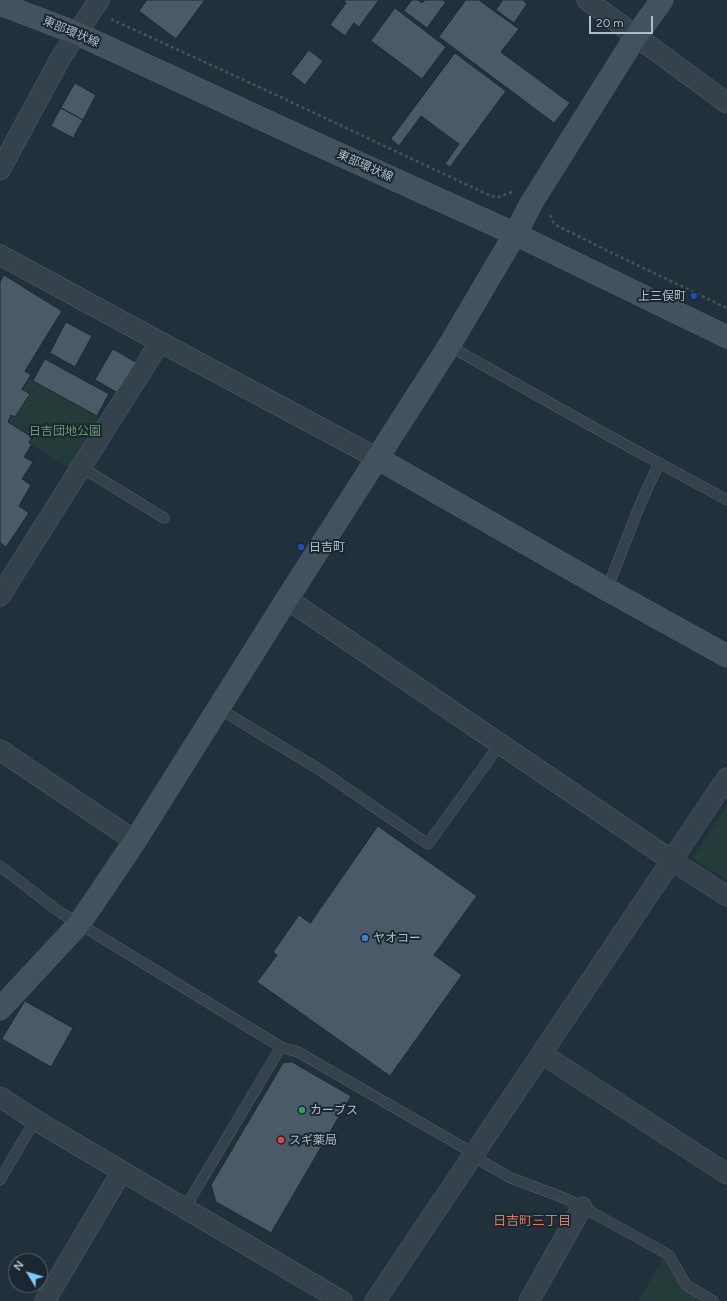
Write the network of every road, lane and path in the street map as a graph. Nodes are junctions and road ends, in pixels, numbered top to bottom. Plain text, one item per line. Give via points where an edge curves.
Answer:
1 (587, 0) edge
2 (662, 0) edge
3 (0, 4) edge
4 (96, 4) edge
5 (76, 33) junction
6 (636, 36) junction
7 (727, 104) edge
8 (0, 170) edge
9 (532, 202) junction
10 (515, 234) junction
11 (0, 254) edge
12 (727, 308) edge
13 (727, 337) edge
14 (160, 342) junction
15 (449, 346) junction
16 (377, 458) junction
17 (659, 463) junction
18 (81, 467) junction
19 (727, 500) edge
20 (164, 518) dead end
21 (606, 589) junction
22 (0, 596) edge
23 (287, 599) junction
24 (727, 656) edge
25 (218, 708) junction
26 (500, 744) junction
27 (0, 750) edge
28 (727, 778) edge
29 (135, 841) junction
30 (671, 860) junction
31 (0, 866) edge
32 (727, 896) edge
33 (79, 924) junction
34 (0, 1009) edge
35 (281, 1048) junction
36 (542, 1054) junction
37 (0, 1097) edge
38 (35, 1120) junction
39 (474, 1153) junction
40 (122, 1171) junction
41 (727, 1174) edge
42 (0, 1180) edge
43 (582, 1207) junction
44 (185, 1208) junction
45 (45, 1301) edge
46 (342, 1301) edge
47 (375, 1301) edge
48 (529, 1301) edge
49 (713, 1301) edge

1 - 6 street
2 - 6 street
3 - 5 street, 東部環状線
4 - 5 street
4 - 9 path via 106,17 491,196 498,197 512,192
5 - 8 street
5 - 10 street, 東部環状線
6 - 7 street
6 - 9 street
9 - 10 street
9 - 12 path via 549,214 558,226
10 - 13 street, 東部環状線
10 - 15 street
11 - 14 street
14 - 16 street
14 - 18 street
15 - 16 street
15 - 17 lane
16 - 21 street
16 - 23 street
17 - 19 lane
17 - 21 lane via 638,506
18 - 20 lane
18 - 22 street
21 - 24 street
23 - 25 street
23 - 26 street
25 - 26 lane via 320,770 428,844
25 - 29 street
26 - 30 street
27 - 29 street
28 - 30 street
29 - 33 street
30 - 32 street
30 - 36 street
31 - 33 lane
33 - 34 street
33 - 35 lane
35 - 39 lane via 298,1052
35 - 44 lane
36 - 39 street
36 - 41 street
37 - 38 street
38 - 40 street
38 - 42 lane
39 - 43 lane via 486,1164 511,1178
39 - 47 street
40 - 44 street
40 - 45 street
43 - 48 street
43 - 49 lane via 669,1256 686,1284
44 - 46 street

